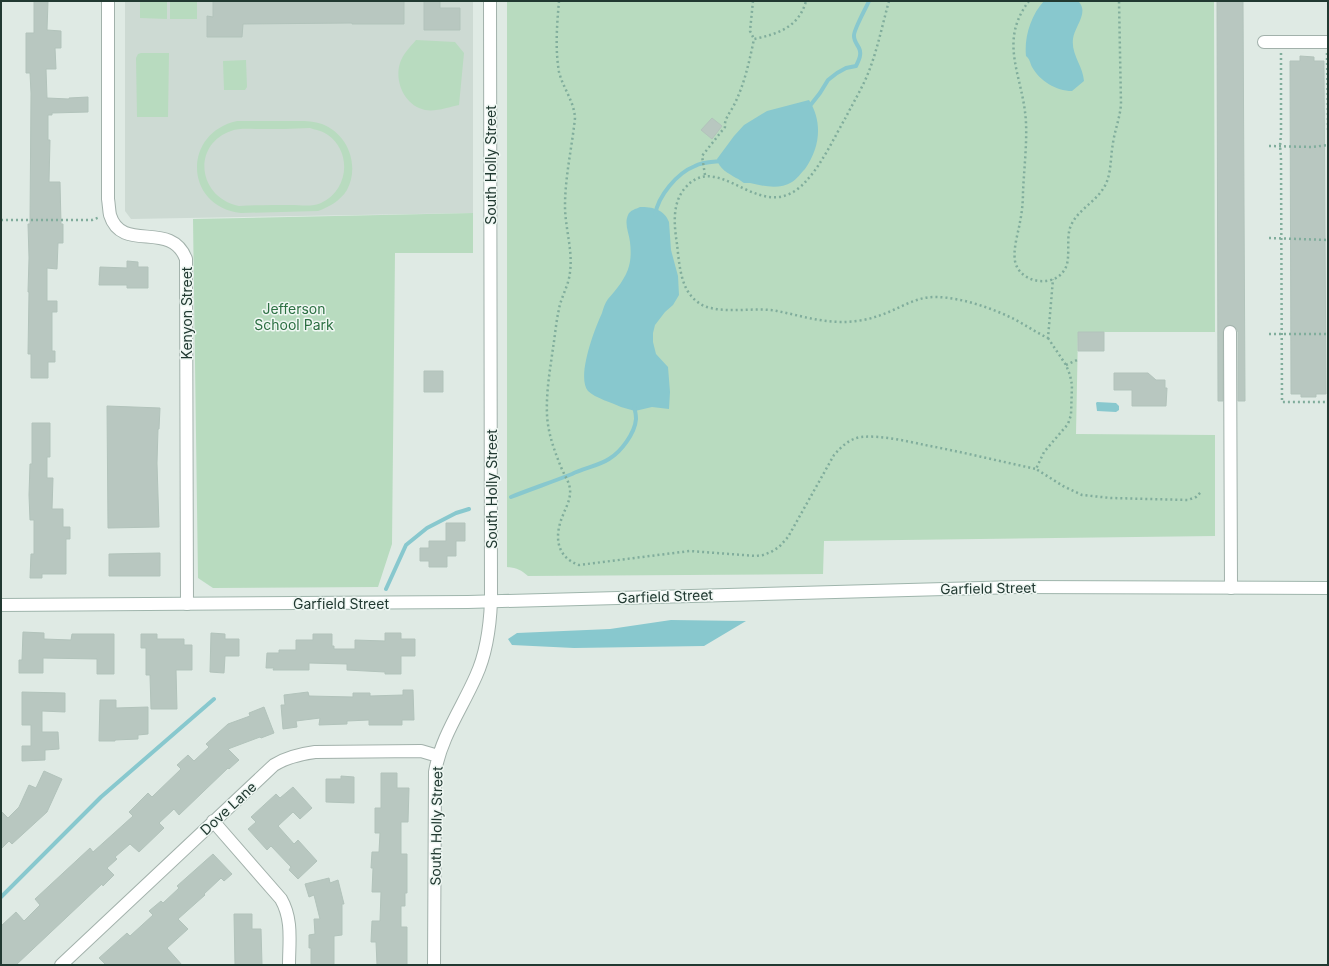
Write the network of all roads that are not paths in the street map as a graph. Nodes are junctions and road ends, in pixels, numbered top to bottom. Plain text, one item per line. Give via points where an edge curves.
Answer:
1 (108, 1) edge
2 (490, 1) edge
3 (1264, 42) dead end
4 (1328, 42) edge
5 (1230, 332) dead end
6 (1231, 588) junction
7 (1328, 588) edge
8 (491, 601) junction
9 (187, 604) junction
10 (1, 605) edge
11 (438, 756) junction
12 (213, 821) junction
13 (61, 965) edge
14 (289, 965) edge
15 (434, 965) edge

1 - 9 street, Kenyon Street via 110,214 115,224 128,234 172,241 186,259
2 - 8 street, South Holly Street
3 - 4 street
5 - 6 street
6 - 7 street, Garfield Street
6 - 8 street, Garfield Street via 1018,587
8 - 9 street, Garfield Street
8 - 11 street, South Holly Street via 485,652
9 - 10 street, Garfield Street
11 - 12 street, Dove Lane via 413,751 315,752 290,757 274,765
11 - 15 street, South Holly Street via 435,772
12 - 13 street, Dove Lane
12 - 14 street via 287,909

